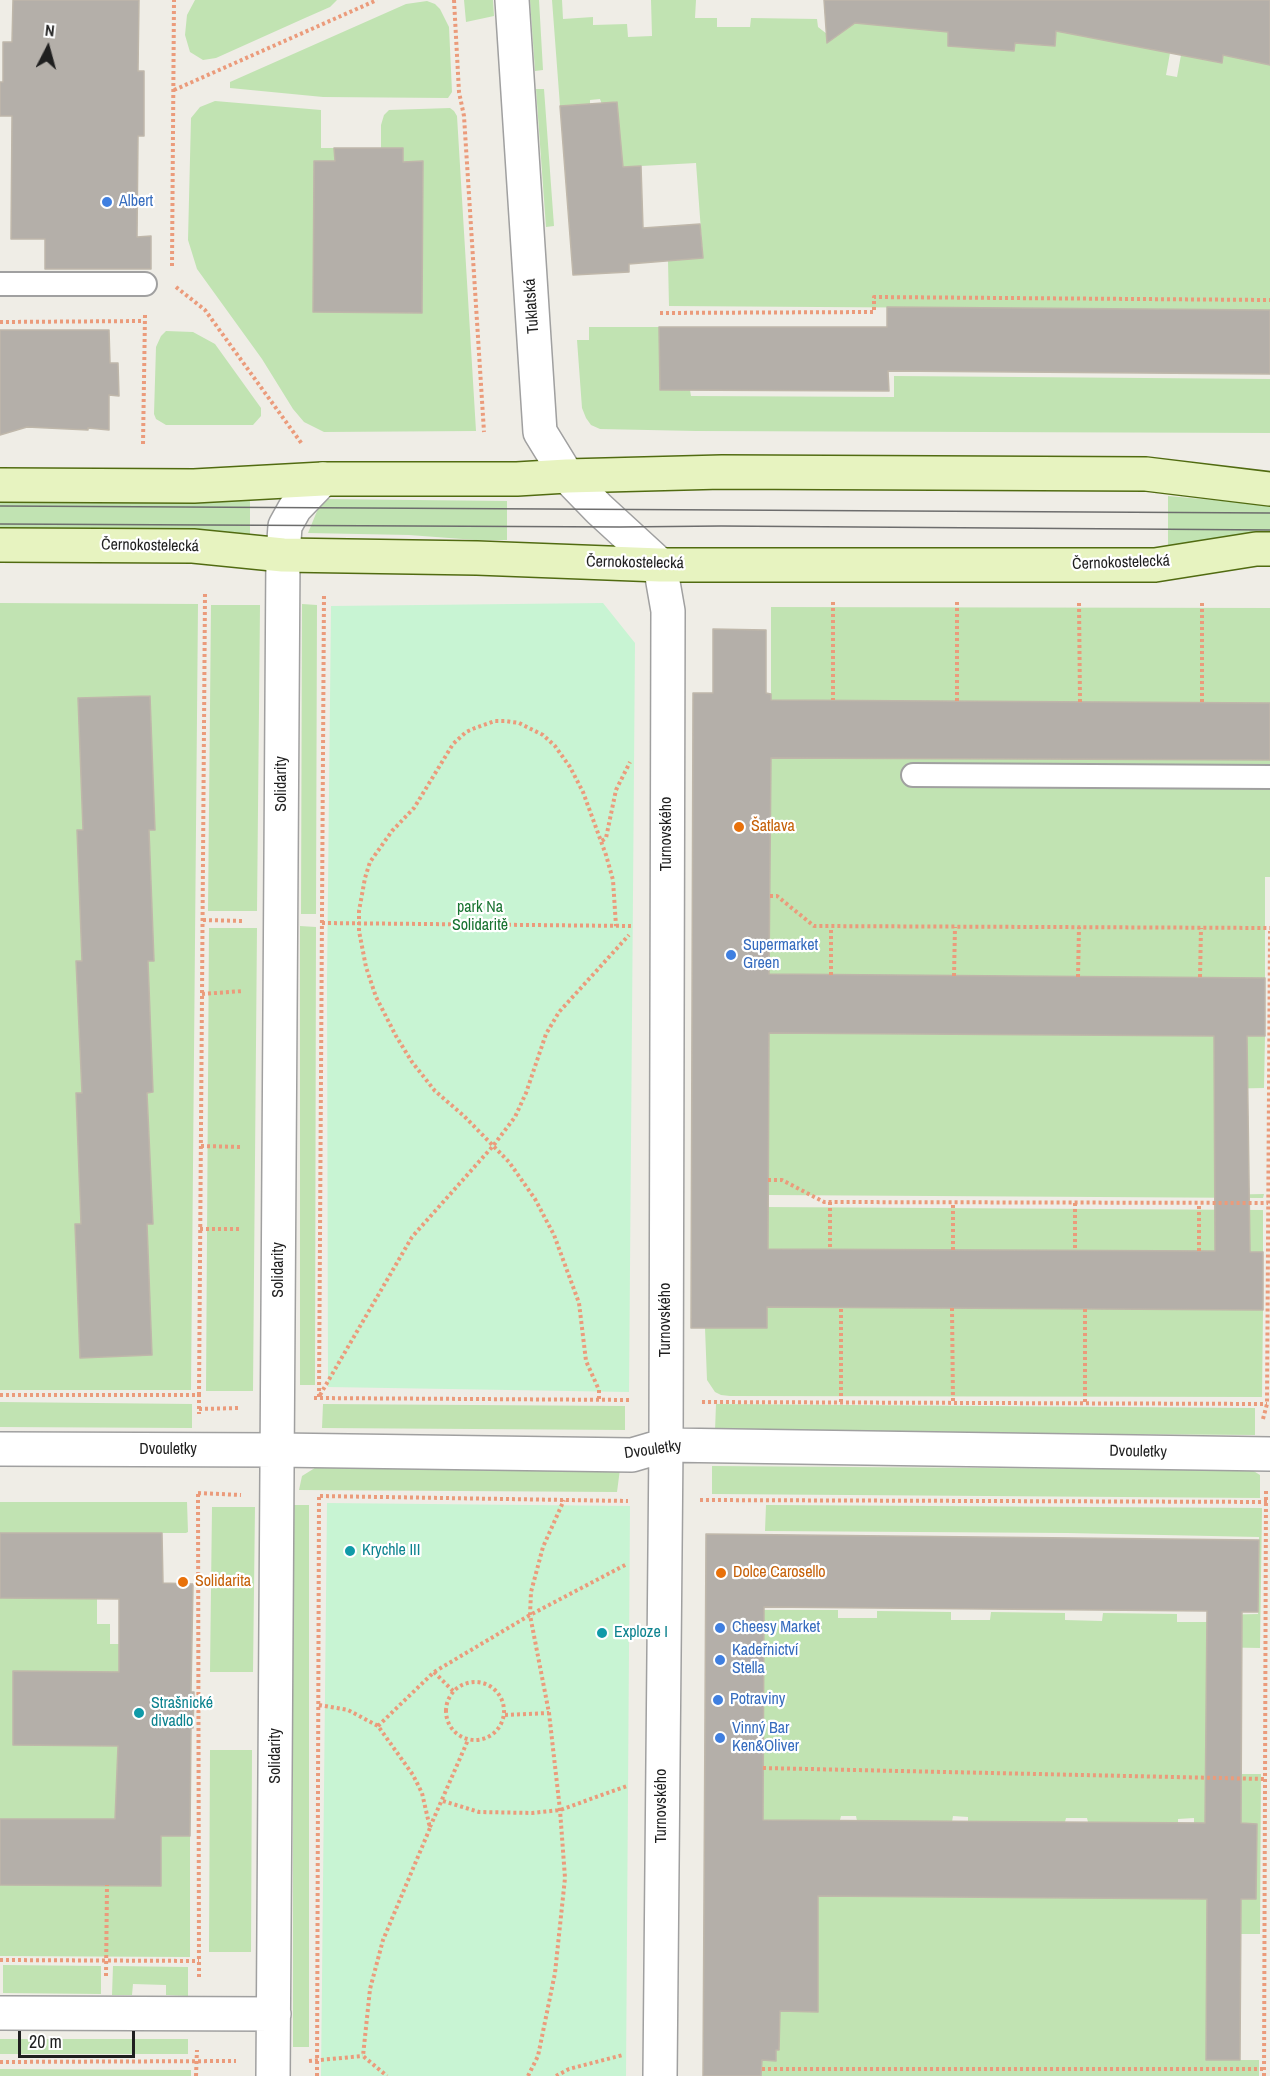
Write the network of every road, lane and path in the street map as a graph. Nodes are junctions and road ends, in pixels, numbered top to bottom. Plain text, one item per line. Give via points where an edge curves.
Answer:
1 (174, 0) edge
2 (377, 0) edge
3 (454, 0) edge
4 (512, 0) edge
5 (174, 90) junction
6 (172, 272) dead end
7 (0, 284) edge
8 (145, 284) joint
9 (171, 284) dead end
10 (1270, 300) edge
11 (660, 313) dead end
12 (144, 321) junction
13 (0, 322) edge
14 (484, 432) dead end
15 (143, 444) dead end
16 (303, 445) dead end
17 (567, 476) junction
18 (323, 478) junction
19 (0, 485) edge
20 (1270, 489) edge
21 (0, 545) edge
22 (1270, 549) edge
23 (283, 555) junction
24 (660, 565) junction
25 (205, 594) dead end
26 (324, 594) dead end
27 (833, 600) dead end
28 (957, 601) dead end
29 (1079, 603) dead end
30 (1202, 603) dead end
31 (833, 700) dead end
32 (957, 701) dead end
33 (1080, 702) dead end
34 (1202, 702) dead end
35 (631, 760) dead end
36 (913, 775) dead end
37 (1270, 777) edge
38 (602, 841) junction
39 (770, 896) dead end
40 (203, 920) junction
41 (255, 921) dead end
42 (311, 922) dead end
43 (322, 923) junction
44 (359, 923) junction
45 (616, 926) junction
46 (831, 927) junction
47 (955, 927) junction
48 (1079, 927) junction
49 (1201, 928) junction
50 (1270, 929) edge
51 (831, 975) dead end
52 (954, 976) dead end
53 (1078, 977) dead end
54 (1200, 977) dead end
55 (493, 1146) junction
56 (768, 1180) dead end
57 (830, 1202) junction
58 (953, 1202) junction
59 (1076, 1203) junction
60 (1199, 1203) junction
61 (1268, 1203) junction
62 (830, 1249) dead end
63 (953, 1250) dead end
64 (1076, 1250) dead end
65 (1199, 1251) dead end
66 (841, 1307) dead end
67 (952, 1308) dead end
68 (1085, 1309) dead end
69 (0, 1395) edge
70 (199, 1395) junction
71 (319, 1397) junction
72 (309, 1398) dead end
73 (599, 1399) junction
74 (631, 1400) dead end
75 (698, 1402) dead end
76 (841, 1402) junction
77 (953, 1402) junction
78 (1086, 1403) junction
79 (1267, 1404) junction
80 (247, 1408) dead end
81 (199, 1409) junction
82 (199, 1417) dead end
83 (666, 1445) junction
84 (0, 1449) edge
85 (278, 1450) junction
86 (1266, 1455) edge
87 (198, 1494) dead end
88 (311, 1496) dead end
89 (320, 1496) junction
90 (564, 1500) junction
91 (693, 1500) dead end
92 (636, 1501) dead end
93 (1268, 1502) edge
94 (636, 1559) dead end
95 (530, 1615) junction
96 (434, 1672) junction
97 (453, 1691) junction
98 (319, 1706) junction
99 (549, 1713) junction
100 (505, 1715) junction
101 (378, 1726) junction
102 (468, 1740) junction
103 (763, 1768) dead end
104 (1265, 1779) junction
105 (634, 1784) dead end
106 (443, 1801) junction
107 (560, 1810) junction
108 (430, 1828) junction
109 (107, 1885) dead end
110 (0, 1960) edge
111 (106, 1960) junction
112 (199, 1961) junction
113 (199, 1984) dead end
114 (0, 2013) edge
115 (106, 2013) junction
116 (274, 2014) junction
117 (197, 2043) dead end
118 (631, 2053) dead end
119 (363, 2056) junction
120 (240, 2061) dead end
121 (317, 2061) junction
122 (0, 2062) edge
123 (196, 2062) junction
124 (287, 2068) edge
125 (762, 2069) dead end
126 (1264, 2069) junction
127 (196, 2076) edge
128 (317, 2076) edge
129 (387, 2076) edge
130 (528, 2076) edge
131 (556, 2076) edge
132 (660, 2076) edge
133 (1264, 2076) edge

1 - 5 path
2 - 5 path
3 - 14 path
4 - 17 street, Tuklatská via 540,432
5 - 6 path
7 - 8 lane
8 - 12 path
9 - 16 path via 205,310
10 - 11 path via 874,297 874,312
12 - 13 path
12 - 15 path
17 - 18 main road
17 - 20 main road via 722,471 1146,474
17 - 24 street, Tuklatská
18 - 19 main road via 194,486
18 - 23 street, Solidarity via 295,508 285,526
21 - 23 main road, Černokostelecká via 193,546
22 - 24 main road, Černokostelecká via 1155,565
23 - 24 main road, Černokostelecká
23 - 85 street, Solidarity
24 - 83 street, Turnovského via 668,611
25 - 40 path
26 - 43 path
27 - 31 path
28 - 32 path
29 - 33 path
30 - 34 path
35 - 38 path via 616,790 606,838
36 - 37 lane
38 - 44 path via 583,792 555,746 519,723 484,724 466,732 453,744 414,808 370,862
38 - 45 path via 613,880
39 - 46 path via 777,896 814,926
40 - 41 path
40 - 70 path
42 - 43 path
43 - 44 path
43 - 71 path
44 - 45 path
44 - 55 path via 366,967 396,1036 435,1091
45 - 55 path via 638,926 559,1012 546,1034 515,1117
46 - 47 path
46 - 51 path
47 - 48 path
47 - 52 path
48 - 49 path
48 - 53 path
49 - 50 path
49 - 54 path
50 - 61 path
55 - 71 path via 412,1237
55 - 73 path via 535,1199 563,1257 579,1303 586,1361
56 - 57 path via 782,1180
57 - 58 path
57 - 62 path
58 - 59 path
58 - 63 path
59 - 60 path
59 - 64 path
60 - 61 path
60 - 65 path
61 - 79 path
66 - 76 path
67 - 77 path
68 - 78 path
69 - 70 path
70 - 81 path
71 - 72 path
71 - 73 path
73 - 74 path
75 - 76 path
76 - 77 path
77 - 78 path
78 - 79 path
79 - 86 path
80 - 81 path
81 - 82 path
83 - 85 street, Dvouletky via 632,1455
83 - 86 street, Dvouletky
83 - 132 street, Turnovského
84 - 85 street, Dvouletky
85 - 116 street, Solidarity
86 - 93 path
87 - 112 path
88 - 89 path
89 - 90 path
89 - 98 path
90 - 92 path
90 - 95 path via 543,1547 531,1592
91 - 93 path
93 - 104 path
94 - 95 path
95 - 96 path
95 - 99 path
96 - 97 path
96 - 101 path
97 - 100 path via 464,1683 488,1685 498,1692
97 - 102 path via 447,1701 449,1725
98 - 101 path via 348,1710
98 - 121 path
99 - 100 path
99 - 107 path
100 - 102 path via 492,1735
101 - 108 path via 413,1775 422,1793
102 - 106 path
103 - 104 path
104 - 126 path
105 - 107 path
106 - 107 path via 478,1812
106 - 108 path
107 - 130 path via 565,1878 555,1973 538,2056
108 - 119 path via 383,1940 370,1989
109 - 111 path
110 - 111 path
111 - 112 path
111 - 115 path
112 - 113 path
114 - 115 street
115 - 116 street
116 - 124 street, Solidarity
117 - 123 path
118 - 131 path
119 - 121 path
119 - 129 path
120 - 123 path
121 - 124 path
121 - 128 path
122 - 123 path
123 - 127 path
125 - 126 path
126 - 133 path

